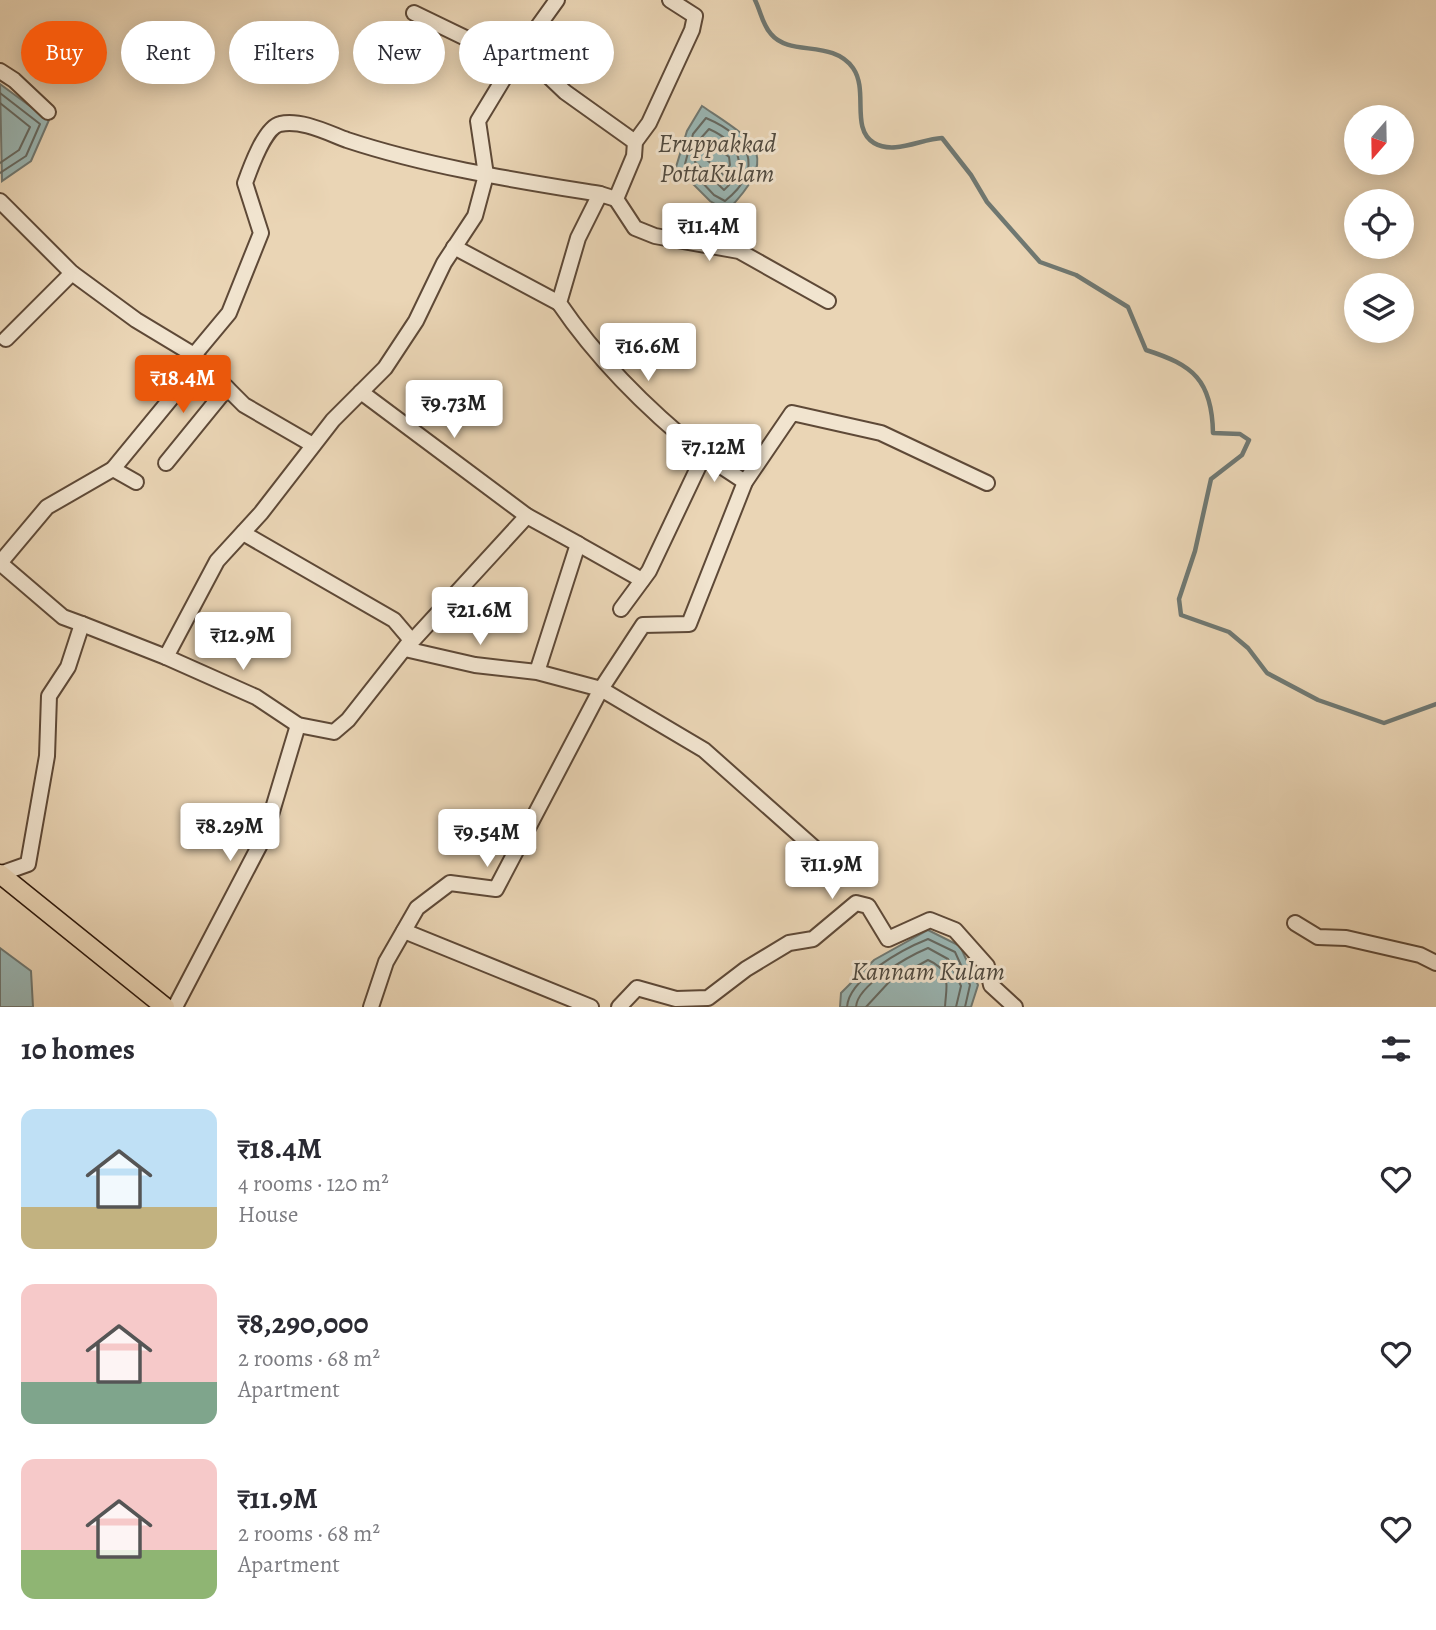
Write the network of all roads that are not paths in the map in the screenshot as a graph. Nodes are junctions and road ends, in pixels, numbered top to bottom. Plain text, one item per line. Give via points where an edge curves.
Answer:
1 (557, 0) edge
2 (670, 0) edge
3 (414, 13) dead end
4 (542, 21) edge
5 (459, 31) edge
6 (0, 71) edge
7 (500, 84) edge
8 (555, 84) edge
9 (48, 112) dead end
10 (635, 142) junction
11 (486, 175) junction
12 (600, 194) junction
13 (616, 199) junction
14 (0, 201) edge
15 (454, 247) junction
16 (72, 273) junction
17 (828, 301) dead end
18 (559, 303) junction
19 (6, 340) dead end
20 (197, 359) junction
21 (227, 388) junction
22 (361, 392) junction
23 (313, 445) junction
24 (704, 455) junction
25 (166, 463) dead end
26 (113, 469) junction
27 (136, 482) dead end
28 (745, 482) junction
29 (987, 483) dead end
30 (527, 516) junction
31 (243, 533) junction
32 (578, 544) junction
33 (0, 563) edge
34 (642, 580) junction
35 (621, 609) dead end
36 (82, 624) junction
37 (405, 649) junction
38 (166, 657) junction
39 (537, 672) junction
40 (601, 689) junction
41 (298, 725) junction
42 (830, 861) dead end
43 (0, 874) edge
44 (1295, 923) dead end
45 (404, 931) junction
46 (1436, 963) edge
47 (165, 1007) edge
48 (175, 1007) edge
49 (371, 1007) edge
50 (592, 1007) edge
51 (619, 1007) edge
52 (1015, 1007) edge

1 - 4 street
2 - 10 street via 695,16 692,30 649,123
3 - 5 street
6 - 9 street
7 - 11 street via 478,121
8 - 10 street
10 - 13 street
11 - 12 street
11 - 15 street via 475,216
11 - 20 street via 391,155 301,124 271,128 245,183 261,233 229,313
12 - 13 street
12 - 18 street via 578,238
13 - 17 street via 635,228 739,251
14 - 16 street
15 - 18 street
15 - 22 street via 416,321 385,368
16 - 19 street
16 - 20 street
18 - 24 street via 614,374 656,417
20 - 21 street
20 - 26 street
21 - 23 street via 244,405
21 - 25 street
22 - 23 street
22 - 30 street
23 - 31 street
24 - 28 street
24 - 34 street
26 - 27 street
26 - 33 street via 47,507
28 - 29 street via 792,413 881,433
28 - 40 street via 689,625 643,625
30 - 32 street
30 - 37 street
31 - 37 street via 394,620 411,640
31 - 38 street via 217,561
32 - 34 street
32 - 39 street
33 - 36 street via 63,617
34 - 35 street
36 - 38 street
36 - 43 street via 68,667 49,696 47,756 28,864
37 - 39 street via 475,665
37 - 41 street via 334,732
38 - 41 street via 256,697
39 - 40 street
40 - 42 street via 704,750
40 - 45 street via 496,889 450,883 417,908
41 - 48 street via 264,835
43 - 47 main road
44 - 46 street via 1318,937 1346,938
45 - 49 street via 386,962
45 - 50 street
51 - 52 street via 637,988 676,999 708,998 789,943 813,939 856,903 868,906 888,939 930,920 955,930 987,966 991,985

